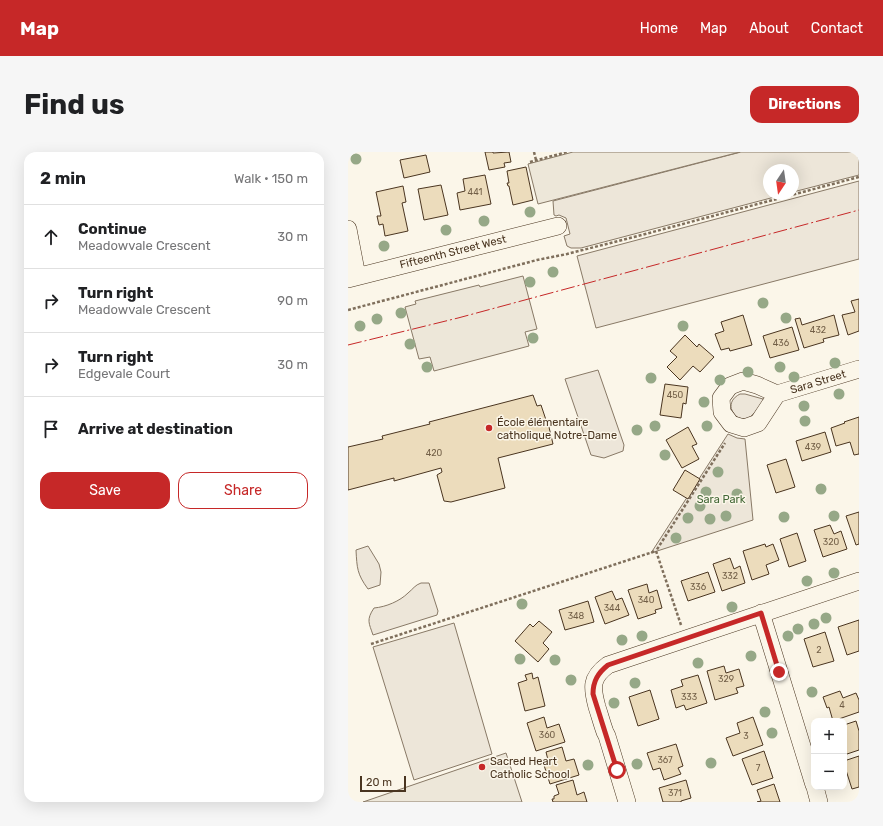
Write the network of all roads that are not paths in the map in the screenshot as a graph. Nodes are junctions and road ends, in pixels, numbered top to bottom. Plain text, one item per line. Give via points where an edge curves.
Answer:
1 (558, 226) dead end
2 (348, 229) edge
3 (352, 278) edge
4 (859, 369) edge
5 (777, 394) dead end
6 (859, 580) edge
7 (761, 613) junction
8 (811, 776) edge
9 (816, 790) edge
10 (627, 802) edge
11 (820, 802) edge

1 - 3 street, Fifteenth Street West
2 - 3 street
4 - 5 street, Sara Street
6 - 7 street
7 - 8 street
7 - 10 street via 608,665 597,676 593,694
9 - 11 street

